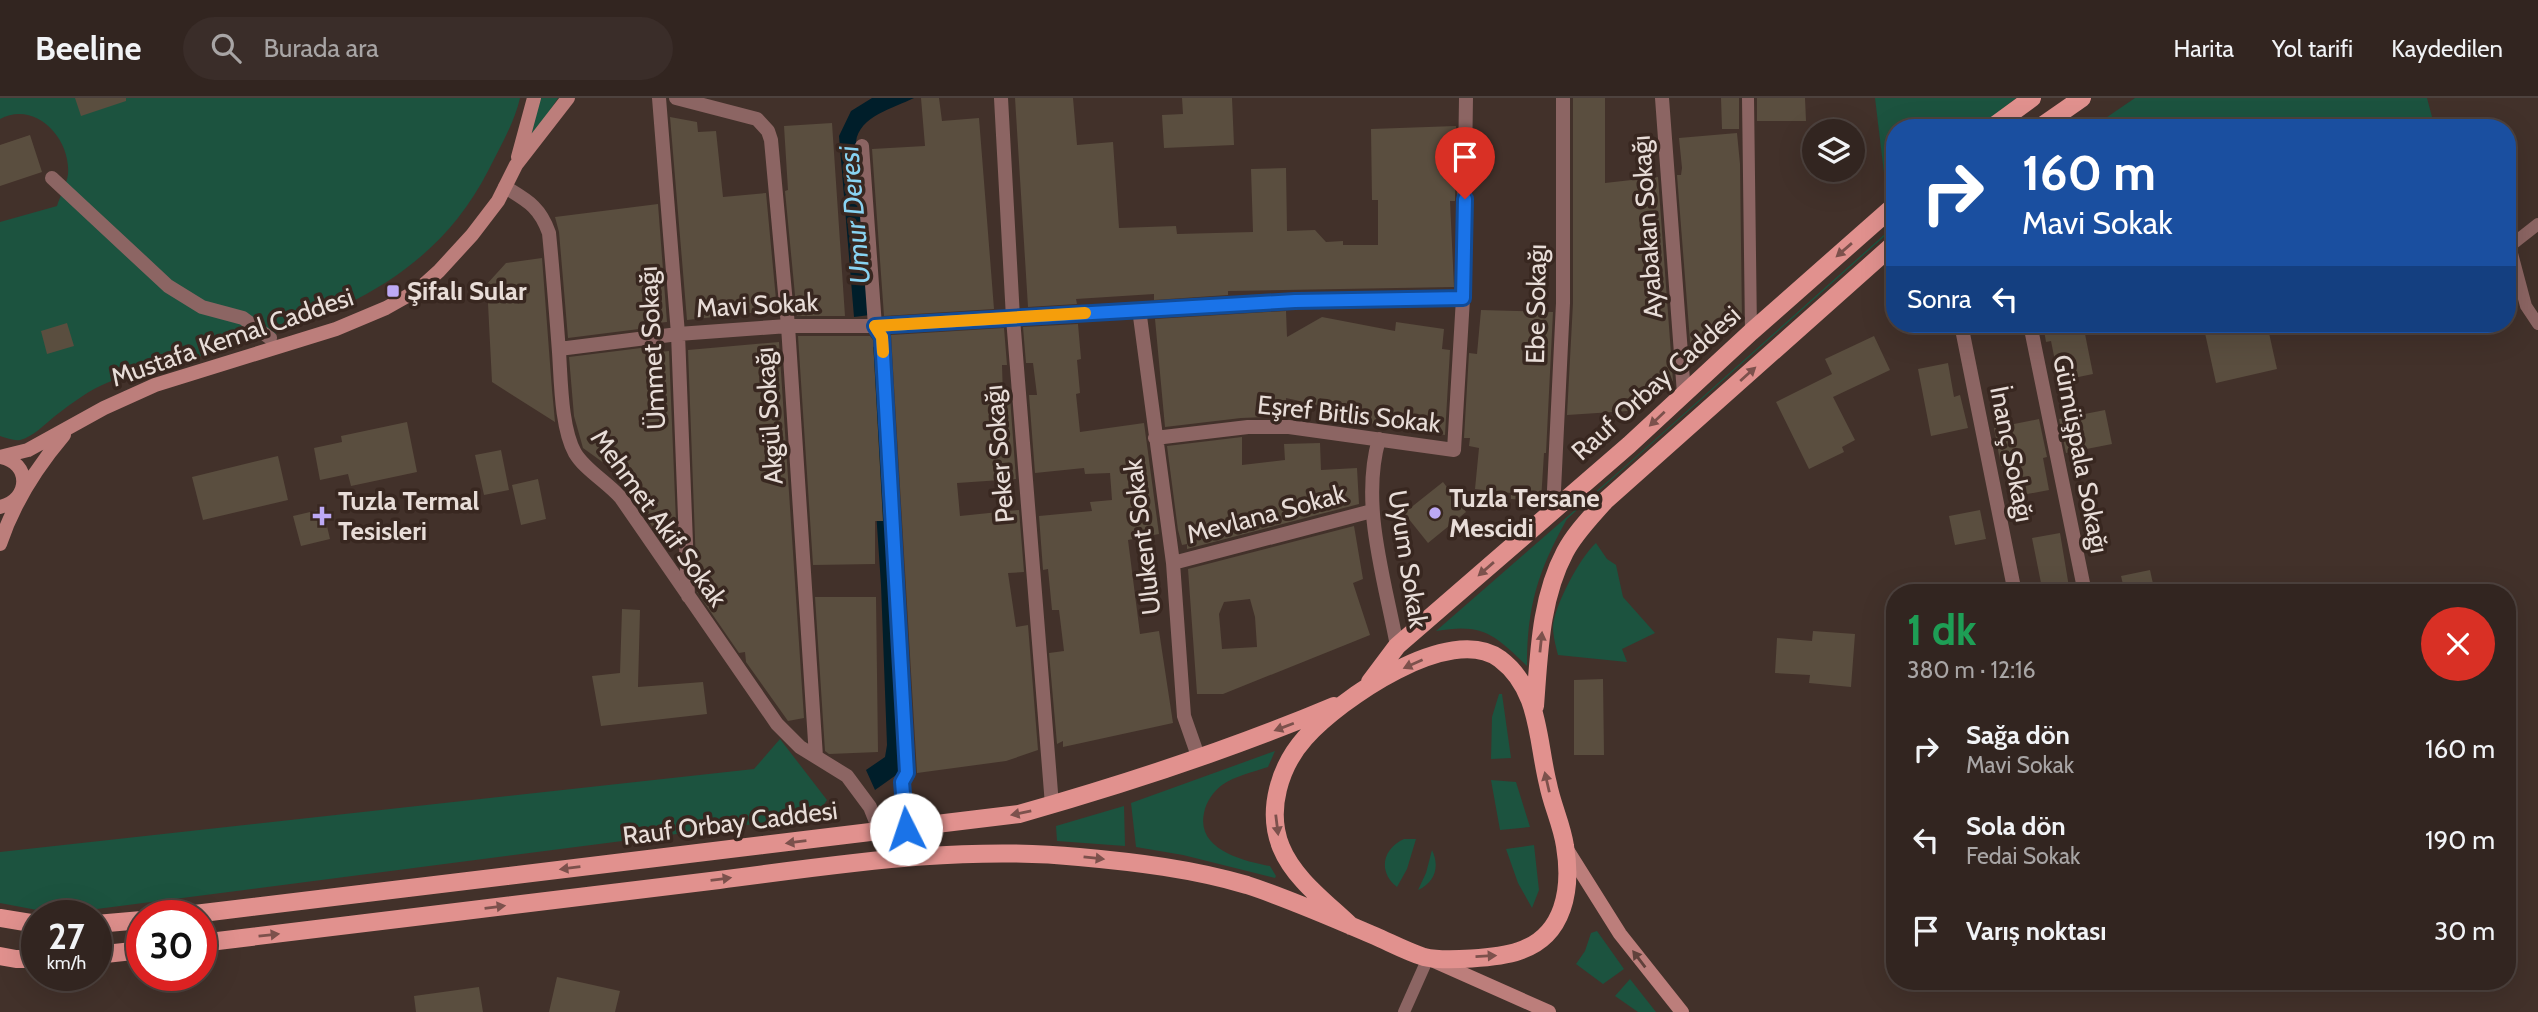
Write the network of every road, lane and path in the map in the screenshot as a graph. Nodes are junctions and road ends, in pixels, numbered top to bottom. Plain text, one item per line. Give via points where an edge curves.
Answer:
1 (534, 98) edge
2 (568, 98) edge
3 (659, 98) edge
4 (676, 98) edge
5 (1001, 98) edge
6 (1466, 98) edge
7 (1563, 98) edge
8 (1662, 98) edge
9 (1748, 98) edge
10 (2032, 98) edge
11 (2082, 98) edge
12 (2003, 119) edge
13 (2052, 119) edge
14 (862, 146) dead end
15 (516, 165) junction
16 (52, 178) dead end
17 (505, 187) junction
18 (1886, 213) edge
19 (2538, 224) edge
20 (2516, 241) edge
21 (1886, 251) edge
22 (2516, 268) edge
23 (1463, 298) junction
24 (1139, 309) junction
25 (1013, 318) junction
26 (2538, 324) edge
27 (788, 326) junction
28 (875, 326) junction
29 (1751, 332) junction
30 (1963, 333) edge
31 (2032, 333) edge
32 (678, 334) junction
33 (270, 338) dead end
34 (559, 348) junction
35 (1684, 394) junction
36 (69, 428) junction
37 (1156, 439) junction
38 (1379, 439) junction
39 (0, 457) edge
40 (19, 496) junction
41 (0, 507) edge
42 (1372, 511) junction
43 (1553, 511) junction
44 (0, 544) edge
45 (1172, 564) junction
46 (2013, 584) edge
47 (2083, 584) edge
48 (688, 596) junction
49 (1397, 646) junction
50 (1364, 690) junction
51 (1346, 700) junction
52 (1535, 710) junction
53 (816, 757) junction
54 (1198, 757) junction
55 (1052, 805) junction
56 (906, 829) junction
57 (880, 832) junction
58 (1565, 846) junction
59 (217, 911) edge
60 (0, 918) edge
61 (21, 921) edge
62 (1351, 926) junction
63 (217, 941) edge
64 (1428, 958) junction
65 (1404, 1012) edge
66 (1549, 1012) edge
67 (1682, 1012) edge

1 - 15 street, Mustafa Kemal Caddesi
2 - 15 street, Mustafa Kemal Caddesi
3 - 32 street, Ümmet Sokağı
4 - 27 street, Akgül Sokağı via 748,115 768,131
5 - 25 street, Peker Sokağı
6 - 23 street
7 - 43 street, Ebe Sokağı via 1563,303
8 - 35 street, Ayabakan Sokağı
9 - 29 lane
10 - 12 main road
11 - 13 main road
14 - 28 street
15 - 17 street, Mustafa Kemal Caddesi
16 - 33 street via 168,286 202,307 243,318
17 - 34 street, Mehmet Akif Sokak via 535,206 550,233
17 - 36 street, Mustafa Kemal Caddesi via 448,262 397,303 309,338 155,385
18 -> 29 main road, Rauf Orbay Caddesi
19 - 20 lane
52 -> 21 main road, Rauf Orbay Caddesi via 1550,591 1565,551 1576,536 1605,501
22 - 26 lane via 2526,306
23 - 24 street, Mavi Sokak
23 - 38 street, Eşref Bitlis Sokak via 1454,450
24 - 25 street, Mavi Sokak
24 - 37 street, Ulukent Sokak
25 - 28 street, Mavi Sokak
25 - 55 street, Peker Sokağı
27 - 28 street, Mavi Sokak
27 - 32 street, Mavi Sokak
27 - 53 street, Akgül Sokağı
28 - 56 street via 883,351 907,773 902,782
29 - 35 main road, Rauf Orbay Caddesi
30 - 46 street, İnanç Sokağı
31 - 47 street, Gümüşpala Sokağı
32 - 34 street, Mavi Sokak
32 - 48 street, Ümmet Sokağı
34 - 48 street, Mehmet Akif Sokak via 573,449 621,498
35 -> 43 main road, Rauf Orbay Caddesi
36 - 39 street, Mustafa Kemal Caddesi via 28,450
36 - 40 street, Mustafa Kemal Caddesi
37 - 38 street, Eşref Bitlis Sokak via 1267,426
37 - 45 street, Ulukent Sokak
38 - 42 street, Uyum Sokak via 1372,469
39 - 40 street, Mustafa Kemal Caddesi via 20,470
40 - 41 street, Mustafa Kemal Caddesi
40 - 44 street, Mustafa Kemal Caddesi
42 - 45 street, Mevlana Sokak
42 - 49 street, Uyum Sokak
43 -> 49 main road, Rauf Orbay Caddesi
45 - 54 street, Ulukent Sokak via 1184,716
48 - 53 street, Mehmet Akif Sokak via 777,724
49 - 50 main road, Rauf Orbay Caddesi
50 - 51 main road, Rauf Orbay Caddesi
52 -> 50 main road, Rauf Orbay Caddesi via 1511,669 1492,654 1464,648 1399,670
51 -> 54 main road, Rauf Orbay Caddesi
51 -> 62 main road, Rauf Orbay Caddesi via 1305,738 1290,760 1275,802 1275,824 1290,863
58 -> 52 main road, Rauf Orbay Caddesi via 1548,788
53 - 57 street, Mehmet Akif Sokak via 853,783
54 - 55 main road, Rauf Orbay Caddesi
55 -> 56 main road, Rauf Orbay Caddesi via 1019,814
56 - 57 main road, Rauf Orbay Caddesi
57 -> 59 main road, Rauf Orbay Caddesi
64 -> 58 main road, Rauf Orbay Caddesi via 1516,953 1550,933 1562,915 1567,891
67 -> 58 street via 1620,934
60 - 61 main road
63 -> 62 main road, Rauf Orbay Caddesi via 797,870 982,854 1073,856 1202,874 1248,886
62 - 64 main road, Rauf Orbay Caddesi
64 - 65 lane
64 - 66 street

